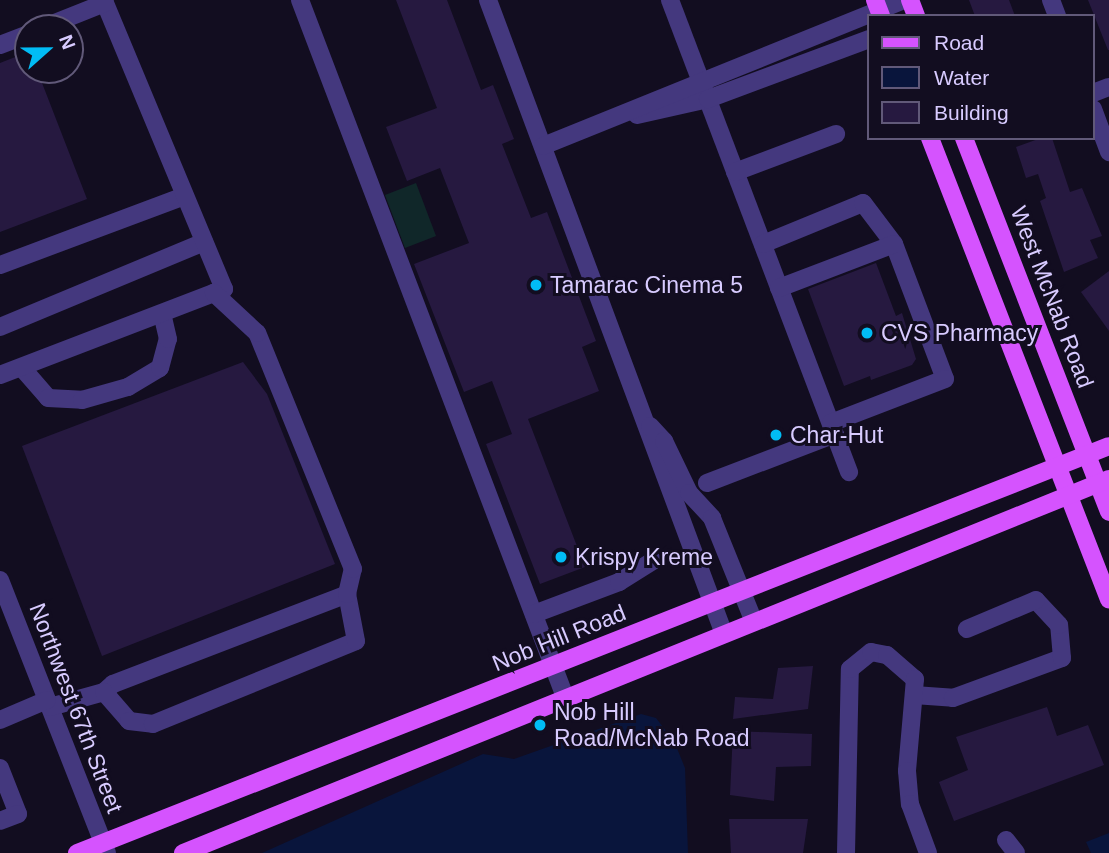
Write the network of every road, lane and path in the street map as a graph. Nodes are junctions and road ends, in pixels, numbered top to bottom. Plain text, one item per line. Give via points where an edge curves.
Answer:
1 (300, 0) edge
2 (488, 0) edge
3 (670, 0) edge
4 (904, 0) edge
5 (878, 8) edge
6 (78, 14) edge
7 (867, 40) edge
8 (701, 80) junction
9 (708, 99) junction
10 (1095, 114) edge
11 (620, 117) junction
12 (836, 134) dead end
13 (931, 140) edge
14 (965, 140) edge
15 (543, 146) junction
16 (1109, 152) edge
17 (735, 172) junction
18 (185, 196) junction
19 (890, 239) junction
20 (204, 242) junction
21 (763, 244) junction
22 (0, 265) edge
23 (777, 283) junction
24 (214, 293) junction
25 (162, 314) junction
26 (0, 327) edge
27 (23, 369) junction
28 (0, 375) edge
29 (650, 426) junction
30 (833, 429) junction
31 (1109, 446) edge
32 (1086, 455) junction
33 (1058, 466) junction
34 (849, 472) dead end
35 (1103, 481) edge
36 (707, 483) dead end
37 (1070, 496) junction
38 (1109, 512) edge
39 (653, 561) dead end
40 (0, 580) edge
41 (742, 589) junction
42 (347, 594) junction
43 (1109, 599) edge
44 (713, 602) junction
45 (534, 614) junction
46 (754, 622) junction
47 (967, 629) dead end
48 (724, 634) junction
49 (554, 667) junction
50 (914, 687) junction
51 (104, 692) junction
52 (565, 697) junction
53 (48, 704) junction
54 (0, 719) edge
55 (0, 768) edge
56 (0, 821) edge
57 (105, 848) edge
58 (77, 853) edge
59 (183, 853) edge
60 (846, 853) edge
61 (928, 853) edge

1 - 45 street
2 - 15 street
3 - 8 street
4 - 5 street
5 - 8 street
6 - 18 street via 105,3
7 - 9 street
8 - 9 street
8 - 11 street
9 - 11 street
9 - 17 street
10 - 16 street
11 - 15 street
12 - 17 street
13 - 33 main road
14 - 32 main road, West McNab Road
15 - 29 street
17 - 21 street
18 - 20 street
18 - 22 street
19 - 21 street via 863,204
19 - 23 street
19 - 30 street via 945,379
20 - 24 street via 224,289
20 - 26 street
21 - 23 street
23 - 30 street
24 - 25 street
24 - 42 street via 257,334 353,569
25 - 27 street
25 - 27 street via 169,339 160,369 128,387 82,400 48,398
27 - 28 street
29 - 41 street via 664,441 690,493 712,518
29 - 44 street via 652,444
30 - 34 street
30 - 36 street
31 - 32 main road, Nob Hill Road
32 - 33 main road, Nob Hill Road
32 - 35 main road, West McNab Road
33 - 37 main road
33 - 41 main road, Nob Hill Road
35 - 37 main road
35 - 38 main road, West McNab Road
37 - 43 main road
37 - 46 main road
39 - 45 street via 619,582
40 - 53 street, Northwest 67th Street
41 - 44 main road, Nob Hill Road
41 - 46 street
42 - 51 street via 113,684
42 - 51 street via 356,641 153,724 129,721
44 - 48 street
44 - 49 main road, Nob Hill Road
45 - 49 street
46 - 48 main road
47 - 50 street via 1035,600 1059,625 1062,658 953,698
48 - 52 main road
49 - 52 street
49 - 57 main road, Nob Hill Road
50 - 60 street via 887,655 871,652 850,669
50 - 61 street via 910,804
51 - 53 street
52 - 59 main road
53 - 54 street
53 - 57 street, Northwest 67th Street
55 - 56 street via 18,814
57 - 58 main road, Nob Hill Road

